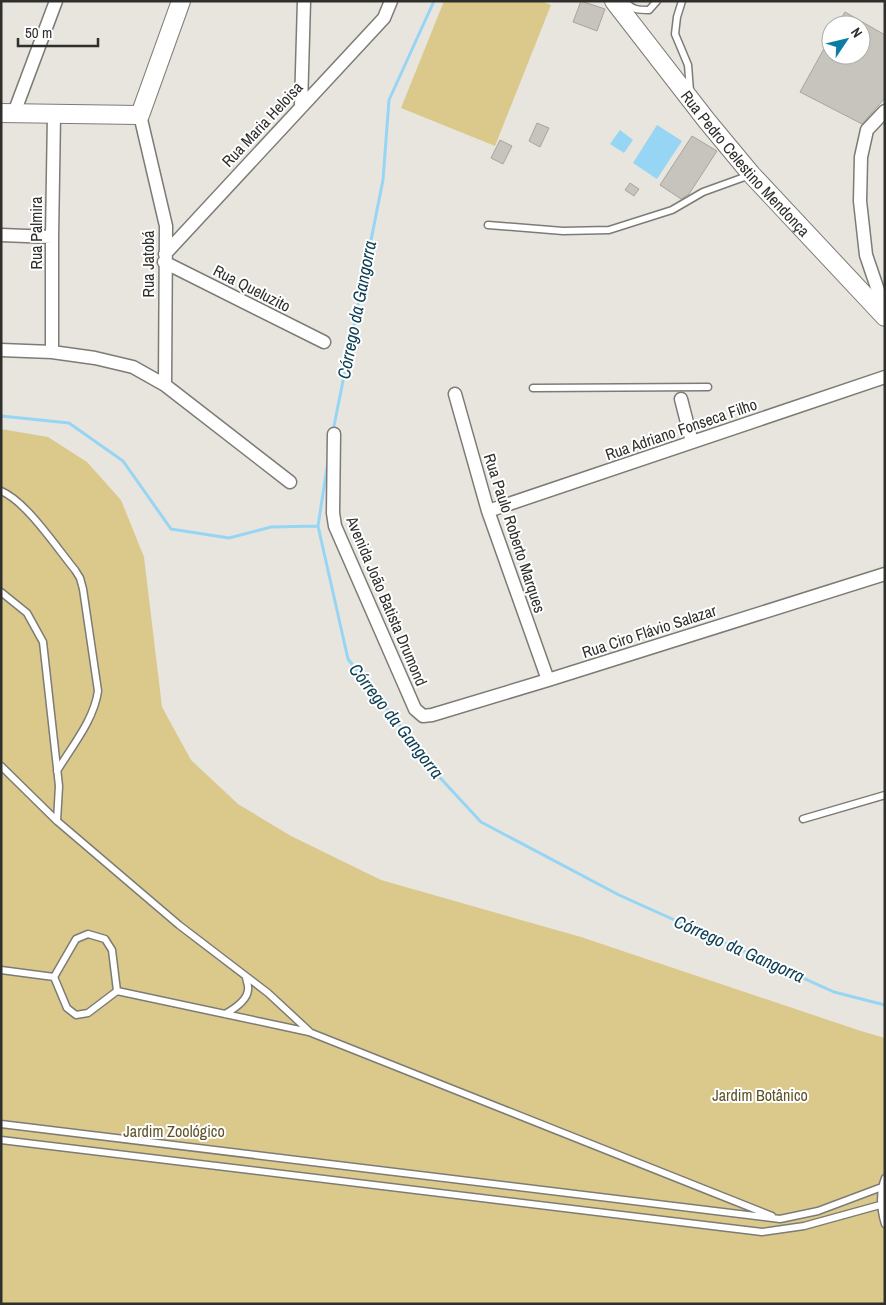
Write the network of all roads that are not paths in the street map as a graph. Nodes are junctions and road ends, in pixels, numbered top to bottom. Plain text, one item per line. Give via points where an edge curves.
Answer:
1 (56, 1) edge
2 (181, 1) edge
3 (304, 1) edge
4 (391, 1) edge
5 (614, 1) edge
6 (625, 1) edge
7 (658, 1) edge
8 (682, 1) edge
9 (690, 98) junction
10 (301, 106) junction
11 (885, 111) edge
12 (8, 113) edge
13 (54, 115) junction
14 (140, 115) junction
15 (752, 174) junction
16 (488, 225) dead end
17 (1, 235) edge
18 (52, 237) junction
19 (165, 258) junction
20 (885, 311) edge
21 (885, 317) edge
22 (324, 342) dead end
23 (1, 350) edge
24 (52, 352) junction
25 (885, 378) edge
26 (164, 385) junction
27 (708, 386) dead end
28 (533, 388) dead end
29 (680, 393) junction
30 (455, 394) dead end
31 (334, 434) dead end
32 (692, 442) junction
33 (290, 482) dead end
34 (1, 490) edge
35 (488, 511) junction
36 (885, 574) edge
37 (1, 592) edge
38 (548, 680) junction
39 (423, 716) joint
40 (1, 766) edge
41 (57, 771) junction
42 (885, 795) edge
43 (803, 819) dead end
44 (57, 821) junction
45 (1, 970) edge
46 (54, 977) junction
47 (246, 977) junction
48 (117, 991) junction
49 (225, 1014) junction
50 (309, 1032) junction
51 (1, 1124) edge
52 (1, 1140) edge
53 (885, 1178) edge
54 (882, 1187) junction
55 (880, 1206) junction
56 (780, 1219) junction
57 (885, 1224) edge

1 - 12 street
2 - 14 street
3 - 10 street
4 - 10 street, Rua Maria Heloisa via 384,18
5 - 9 street, Rua Pedro Celestino Mendonça
6 - 7 lane via 637,10 649,10
8 - 9 lane via 675,34 688,65
9 - 15 street, Rua Pedro Celestino Mendonça
10 - 19 street, Rua Maria Heloisa
11 - 20 street via 867,130 861,156 860,201 866,255
12 - 13 street
13 - 14 street
13 - 18 street, Rua Palmira
14 - 19 street, Rua Jatobá via 166,226
15 - 16 lane via 702,192 672,210 609,230 563,232
15 - 21 street, Rua Pedro Celestino Mendonça
17 - 18 street
18 - 24 street, Rua Palmira
19 - 22 street, Rua Queluzito
19 - 26 street, Rua Jatobá
23 - 24 street
24 - 26 street via 133,367
25 - 32 street, Rua Adriano Fonseca Filho
26 - 33 street
27 - 29 lane
28 - 29 lane
29 - 32 street
30 - 35 street, Rua Paulo Roberto Marques
31 - 39 street, Avenida João Batista Drumond via 335,526 415,709
32 - 35 street, Rua Adriano Fonseca Filho
34 - 41 lane via 18,500 33,518 75,570 83,590 98,691 90,716
35 - 38 street, Rua Paulo Roberto Marques
36 - 38 street, Rua Ciro Flávio Salazar
37 - 41 lane via 27,613 43,642
38 - 39 street, Rua Ciro Flávio Salazar
40 - 44 lane
41 - 44 lane
42 - 43 lane
44 - 47 lane via 179,925
45 - 46 lane
46 - 48 lane via 67,1008 76,1016 88,1013
46 - 48 lane via 76,939 88,934 105,939 112,950
47 - 49 lane via 248,990 245,997 237,1008
47 - 50 lane
48 - 49 lane
49 - 50 lane
50 - 56 lane
51 - 56 lane
52 - 55 lane via 762,1232 804,1226
53 - 54 lane
54 - 55 lane
54 - 56 lane via 818,1211
55 - 57 lane

